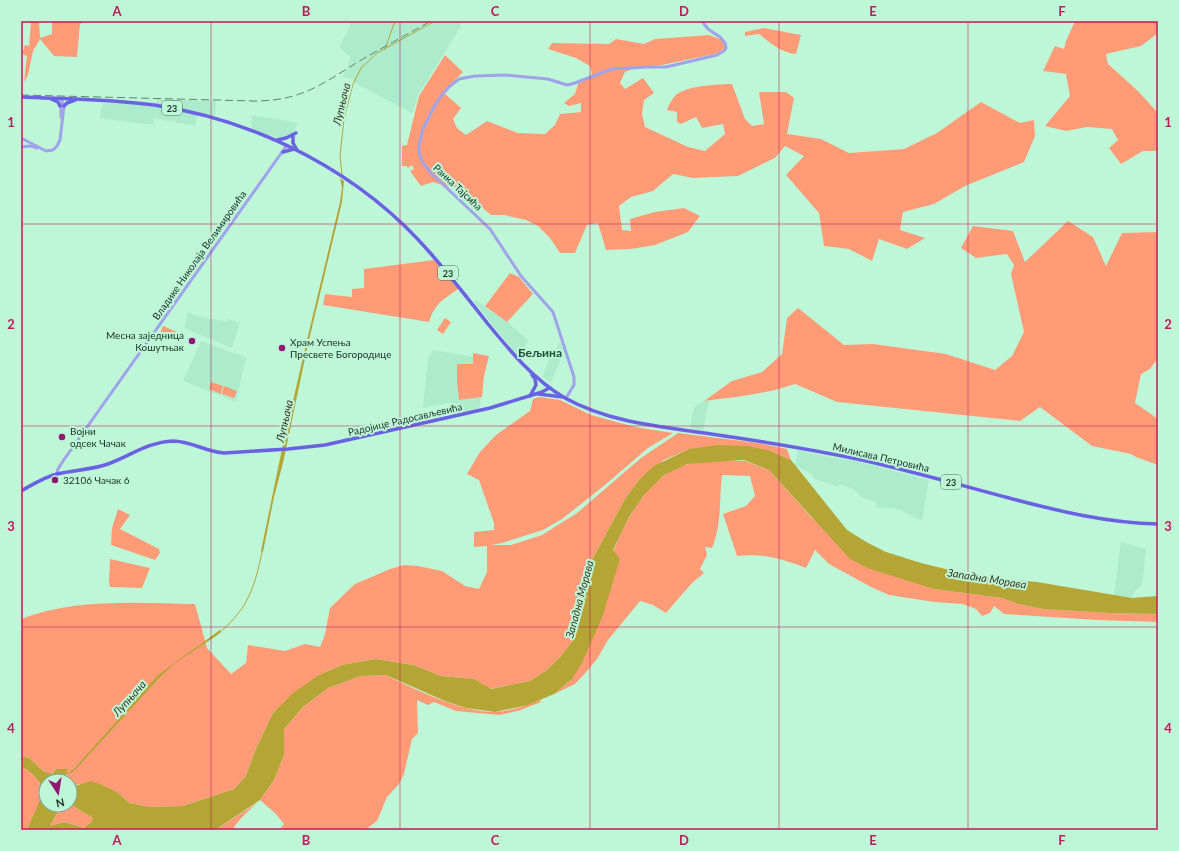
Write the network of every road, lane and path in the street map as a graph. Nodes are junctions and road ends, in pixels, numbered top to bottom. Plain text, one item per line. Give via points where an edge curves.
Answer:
1 (702, 21) edge
2 (21, 97) edge
3 (50, 98) junction
4 (63, 100) junction
5 (76, 100) junction
6 (62, 106) junction
7 (296, 133) dead end
8 (293, 137) dead end
9 (22, 138) edge
10 (278, 141) junction
11 (287, 145) junction
12 (21, 147) edge
13 (41, 149) junction
14 (296, 149) junction
15 (283, 151) junction
16 (530, 370) junction
17 (549, 388) junction
18 (535, 394) junction
19 (530, 396) junction
20 (564, 397) junction
21 (57, 474) junction
22 (21, 491) edge
23 (1158, 524) edge

1 - 20 street, Ранка Тајсића via 724,41 726,48 717,56 666,67 612,69 565,85 548,79 505,75 464,77 453,83 441,96 423,128 418,149 423,163 490,229 531,290 553,312 574,377 574,385
2 - 3 main road, 23
3 - 4 main road, 23
3 - 6 main road
4 - 5 main road, 23
4 - 6 street
5 - 6 main road
5 - 10 main road, 23 via 125,102 181,110 222,120
6 - 13 street via 59,144 54,149
7 - 10 main road
8 - 14 main road
9 - 13 street
10 - 11 main road, 23
10 - 15 main road
11 - 14 main road, 23
11 - 15 street, Владике Николаја Велимировића
12 - 13 street
14 - 15 main road
14 - 16 main road, 23 via 346,179 377,202 418,239 510,350
15 - 21 street, Владике Николаја Велимировића via 63,461
16 - 17 main road, 23
16 - 19 main road via 536,385
17 - 18 main road, Радојице Радосављевића
17 - 20 main road, 23
18 - 19 main road, Радојице Радосављевића
18 - 20 main road
19 - 21 main road, Радојице Радосављевића via 490,408 312,447 224,453 177,441 163,442 103,465
20 - 23 main road, Милисава Петровића / 23 via 598,413 634,422 861,460 1077,515
21 - 22 main road, Радојице Радосављевића

